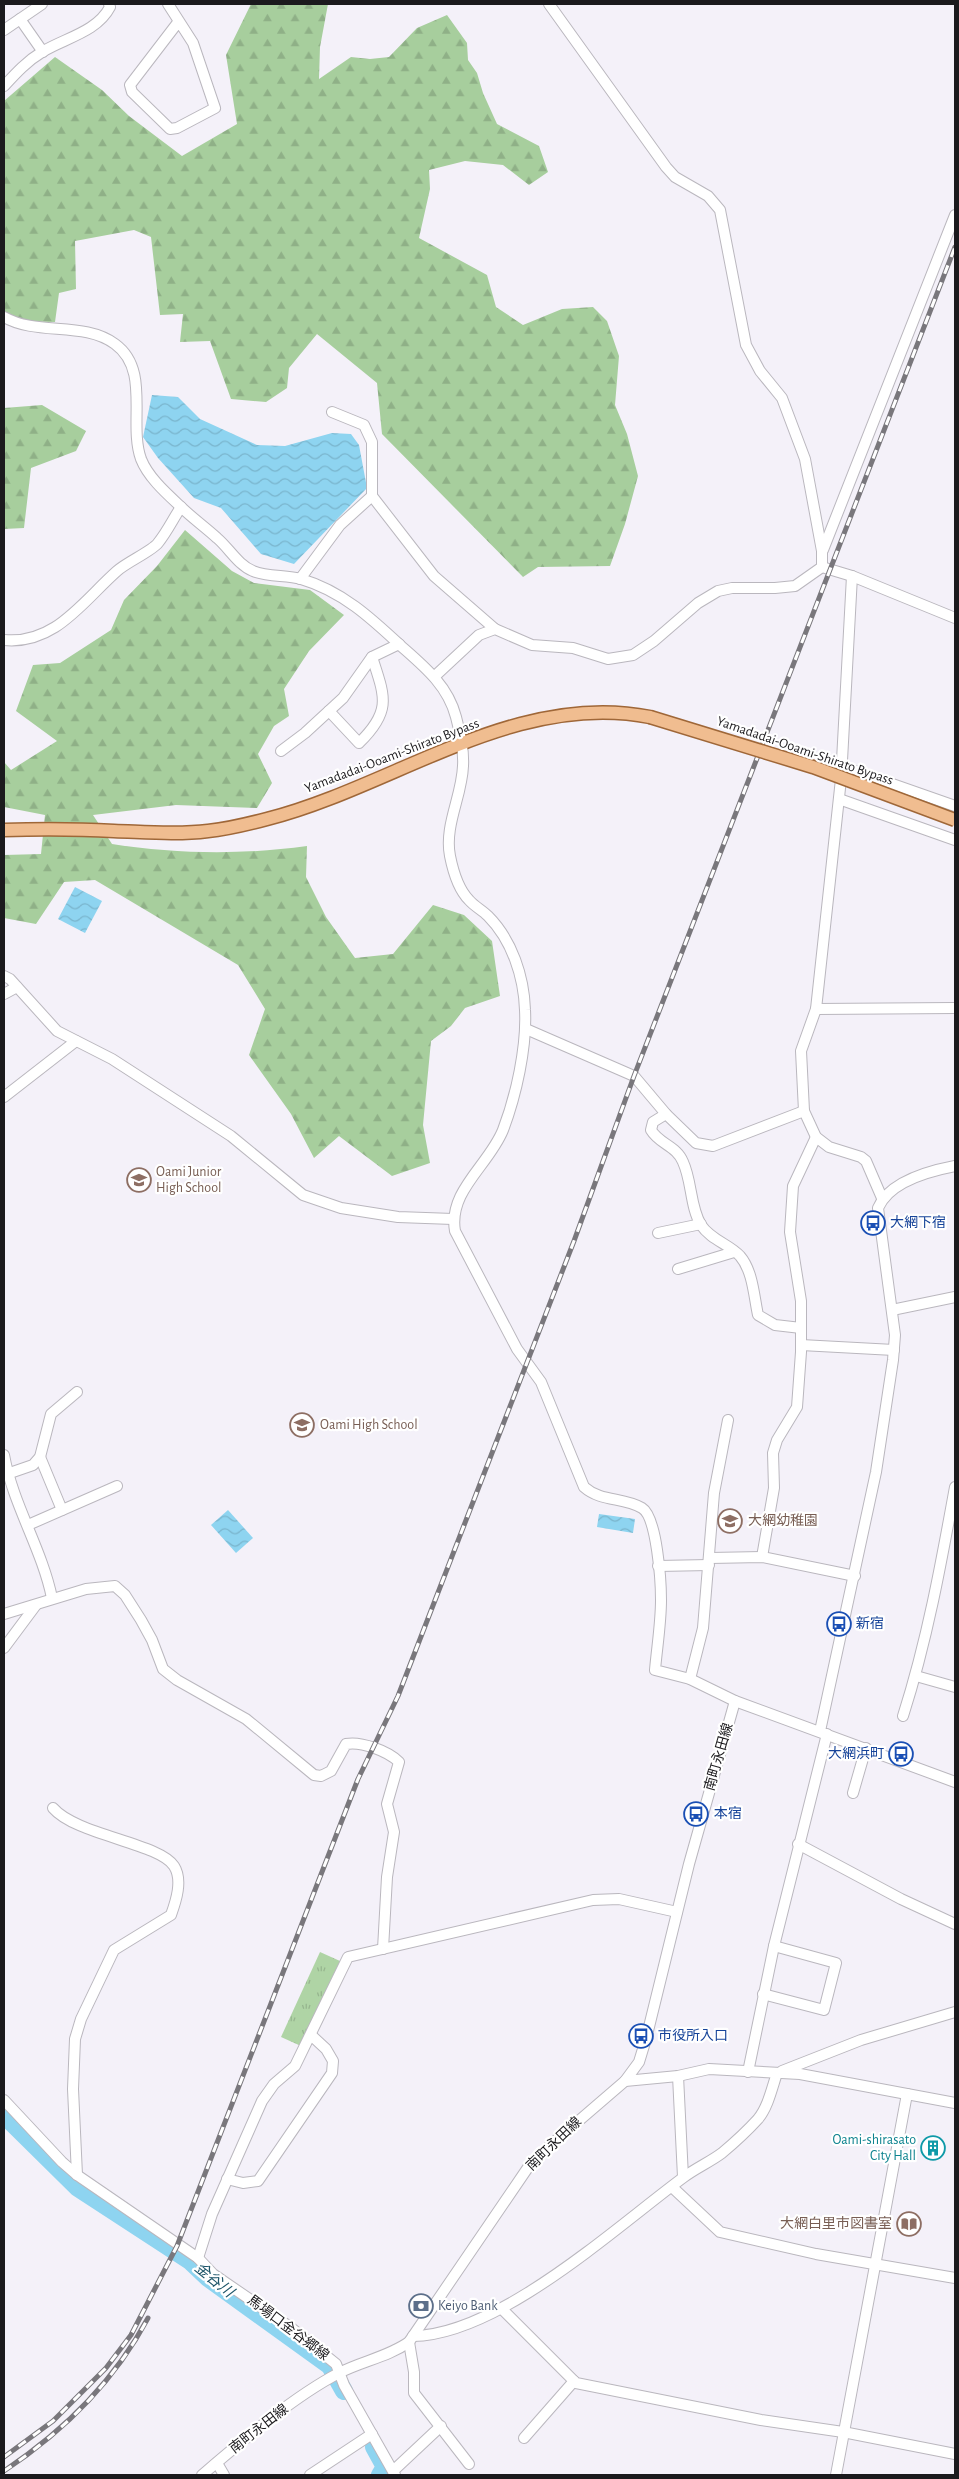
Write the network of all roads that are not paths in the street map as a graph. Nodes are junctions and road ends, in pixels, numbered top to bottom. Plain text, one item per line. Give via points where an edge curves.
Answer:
1 (42, 4) edge
2 (109, 4) edge
3 (168, 4) edge
4 (549, 4) edge
5 (20, 19) junction
6 (179, 21) junction
7 (4, 30) edge
8 (43, 52) junction
9 (4, 86) edge
10 (955, 215) edge
11 (4, 317) edge
12 (332, 412) dead end
13 (372, 496) junction
14 (181, 507) junction
15 (822, 551) junction
16 (822, 567) junction
17 (852, 576) junction
18 (300, 579) junction
19 (955, 618) edge
20 (495, 629) junction
21 (4, 640) edge
22 (399, 644) junction
23 (372, 657) junction
24 (435, 676) junction
25 (329, 711) junction
26 (461, 743) junction
27 (281, 751) dead end
28 (842, 766) junction
29 (838, 800) junction
30 (955, 806) edge
31 (955, 820) edge
32 (4, 830) edge
33 (955, 840) edge
34 (4, 976) edge
35 (17, 987) junction
36 (4, 994) edge
37 (955, 1008) edge
38 (816, 1009) junction
39 (526, 1029) junction
40 (76, 1041) junction
41 (4, 1097) edge
42 (804, 1110) junction
43 (666, 1114) junction
44 (816, 1137) junction
45 (955, 1166) edge
46 (882, 1198) junction
47 (453, 1220) junction
48 (700, 1224) junction
49 (658, 1233) dead end
50 (734, 1252) junction
51 (678, 1269) dead end
52 (955, 1297) edge
53 (892, 1310) junction
54 (801, 1328) junction
55 (801, 1344) junction
56 (894, 1350) junction
57 (77, 1392) dead end
58 (728, 1420) dead end
59 (4, 1455) edge
60 (40, 1457) junction
61 (7, 1474) junction
62 (117, 1486) dead end
63 (955, 1487) edge
64 (62, 1510) junction
65 (28, 1525) junction
66 (762, 1557) junction
67 (709, 1562) junction
68 (658, 1566) junction
69 (855, 1576) junction
70 (52, 1598) junction
71 (36, 1605) junction
72 (4, 1614) edge
73 (4, 1648) edge
74 (916, 1676) junction
75 (690, 1679) junction
76 (955, 1687) edge
77 (735, 1701) junction
78 (904, 1716) dead end
79 (824, 1732) junction
80 (866, 1748) junction
81 (955, 1782) edge
82 (853, 1793) dead end
83 (54, 1808) dead end
84 (798, 1844) junction
85 (677, 1912) junction
86 (955, 1924) edge
87 (774, 1946) junction
88 (383, 1949) junction
89 (763, 1994) junction
90 (955, 2012) edge
91 (311, 2035) junction
92 (748, 2072) junction
93 (777, 2074) junction
94 (678, 2076) junction
95 (625, 2081) junction
96 (907, 2094) junction
97 (4, 2100) edge
98 (955, 2103) edge
99 (77, 2175) junction
100 (683, 2177) junction
101 (227, 2179) junction
102 (672, 2187) junction
103 (198, 2258) junction
104 (875, 2265) junction
105 (955, 2278) edge
106 (502, 2309) junction
107 (411, 2339) junction
108 (340, 2373) junction
109 (574, 2381) junction
110 (441, 2426) junction
111 (843, 2432) junction
112 (372, 2434) junction
113 (524, 2438) dead end
114 (955, 2454) edge
115 (217, 2463) junction
116 (469, 2464) dead end
117 (394, 2473) edge
118 (202, 2475) edge
119 (224, 2475) edge
120 (310, 2475) edge
121 (836, 2475) edge

1 - 5 street
2 - 8 street via 104,18
3 - 6 street
4 - 15 street via 666,167 675,177 708,196 720,210 746,346 760,371 782,398 805,459
5 - 7 street
5 - 8 street
6 - 6 street via 130,85 132,92 170,129 215,108 193,43
8 - 9 street via 23,66
10 - 15 street
11 - 14 street via 43,329 106,338 125,352 134,372 136,431 141,458 148,472
12 - 13 street via 364,425 372,442
13 - 18 street via 340,525
13 - 20 street via 434,576
14 - 18 street via 253,571
14 - 21 street via 157,545 116,571 73,614 49,632 27,640
15 - 16 street
16 - 17 street
16 - 20 street via 795,586 718,591 633,655 608,659 573,648 532,645
17 - 19 street
17 - 28 street
18 - 22 street via 336,593 360,608
20 - 24 street via 479,635
22 - 23 street
22 - 24 street
23 - 25 street via 343,698
23 - 25 street via 382,685 384,709 371,732 359,743
24 - 26 street via 456,716
25 - 27 street
26 - 31 main road, Yamadadai-Ooami-Shirato Bypass, bridge via 570,713 625,712 813,767
26 - 32 main road, Yamadadai-Ooami-Shirato Bypass via 364,786 268,818 208,831
26 - 39 street via 463,765 451,828 450,854 460,889 488,916 506,940 524,994
28 - 29 street
28 - 30 street
29 - 33 street
29 - 38 street
34 - 35 street
35 - 36 street
35 - 40 street via 57,1031
37 - 38 street
38 - 42 street via 801,1051
39 - 43 street via 634,1076
39 - 47 street via 511,1104 502,1131 490,1156 460,1196
40 - 41 street
40 - 47 street via 112,1059 231,1136 312,1200 398,1217
42 - 43 street via 713,1146 696,1143
42 - 44 street
43 - 48 street via 653,1122 651,1130 656,1139 671,1146 683,1160
44 - 46 street via 829,1147 866,1161
44 - 54 street via 793,1186 792,1195 790,1232 801,1301
45 - 46 street via 917,1178 892,1189
46 - 53 street via 878,1208
47 - 68 street via 460,1243 517,1349 541,1382 584,1487 594,1495 642,1508 649,1515
48 - 49 street
48 - 50 street via 710,1236
50 - 51 street
50 - 54 street via 748,1270 758,1315 774,1325
52 - 53 street
53 - 56 street
54 - 55 street
55 - 56 street
55 - 66 street via 797,1407 773,1453 774,1488
56 - 69 street via 876,1472
57 - 60 street via 51,1414
58 - 67 street via 714,1493
59 - 61 street
60 - 61 street via 33,1465
60 - 64 street
61 - 65 street
62 - 64 street
63 - 74 street via 942,1564
64 - 65 street
65 - 70 street via 46,1570
66 - 67 street
66 - 69 street
67 - 68 street
67 - 75 street via 703,1628
68 - 75 street via 661,1601 655,1670
69 - 79 street
70 - 71 street
70 - 88 street via 98,1586 115,1586 125,1594 141,1620 164,1669 246,1719 314,1775 321,1776 330,1770 346,1744 354,1742 392,1755 399,1762 387,1804 394,1832 387,1878
71 - 72 street
71 - 73 street
74 - 76 street
74 - 78 street
75 - 77 street
77 - 79 street
77 - 85 street, 南町永田線
79 - 80 street
79 - 84 street
80 - 81 street
80 - 82 street
83 - 99 street via 77,1824 162,1856 174,1866 178,1880 171,1915 114,1950 81,2019 75,2040 73,2089
84 - 86 street
84 - 87 street
85 - 88 street via 619,1899 593,1900
85 - 95 street, 南町永田線 via 639,2062
87 - 89 street
87 - 89 street via 836,1963 824,2010
88 - 91 street via 348,1957
89 - 92 street
90 - 93 street via 861,2040
91 - 101 street via 295,2066 274,2084 262,2101
91 - 101 street via 334,2061 332,2073 258,2182
92 - 93 street
92 - 94 street via 709,2069
93 - 96 street via 800,2074
93 - 100 street via 759,2118 722,2152
94 - 95 street
94 - 100 street
95 - 107 street, 南町永田線 via 529,2166
96 - 98 street
96 - 104 street
97 - 99 street, 馬場口金谷郷線
99 - 103 street, 馬場口金谷郷線
100 - 102 street
101 - 103 street
102 - 104 street via 720,2232
102 - 106 street
103 - 108 street, 馬場口金谷郷線 via 213,2274 290,2327 336,2364
104 - 105 street
104 - 111 street
106 - 107 street via 454,2329
106 - 109 street
107 - 108 street, 南町永田線 via 396,2350
107 - 110 street via 414,2393
108 - 112 street, 馬場口金谷郷線
108 - 115 street, 南町永田線 via 290,2404
109 - 111 street via 703,2409
109 - 113 street
110 - 116 street
110 - 117 street
111 - 114 street
111 - 121 street
112 - 117 street, 馬場口金谷郷線
112 - 120 street
115 - 118 street, 南町永田線
115 - 119 street

